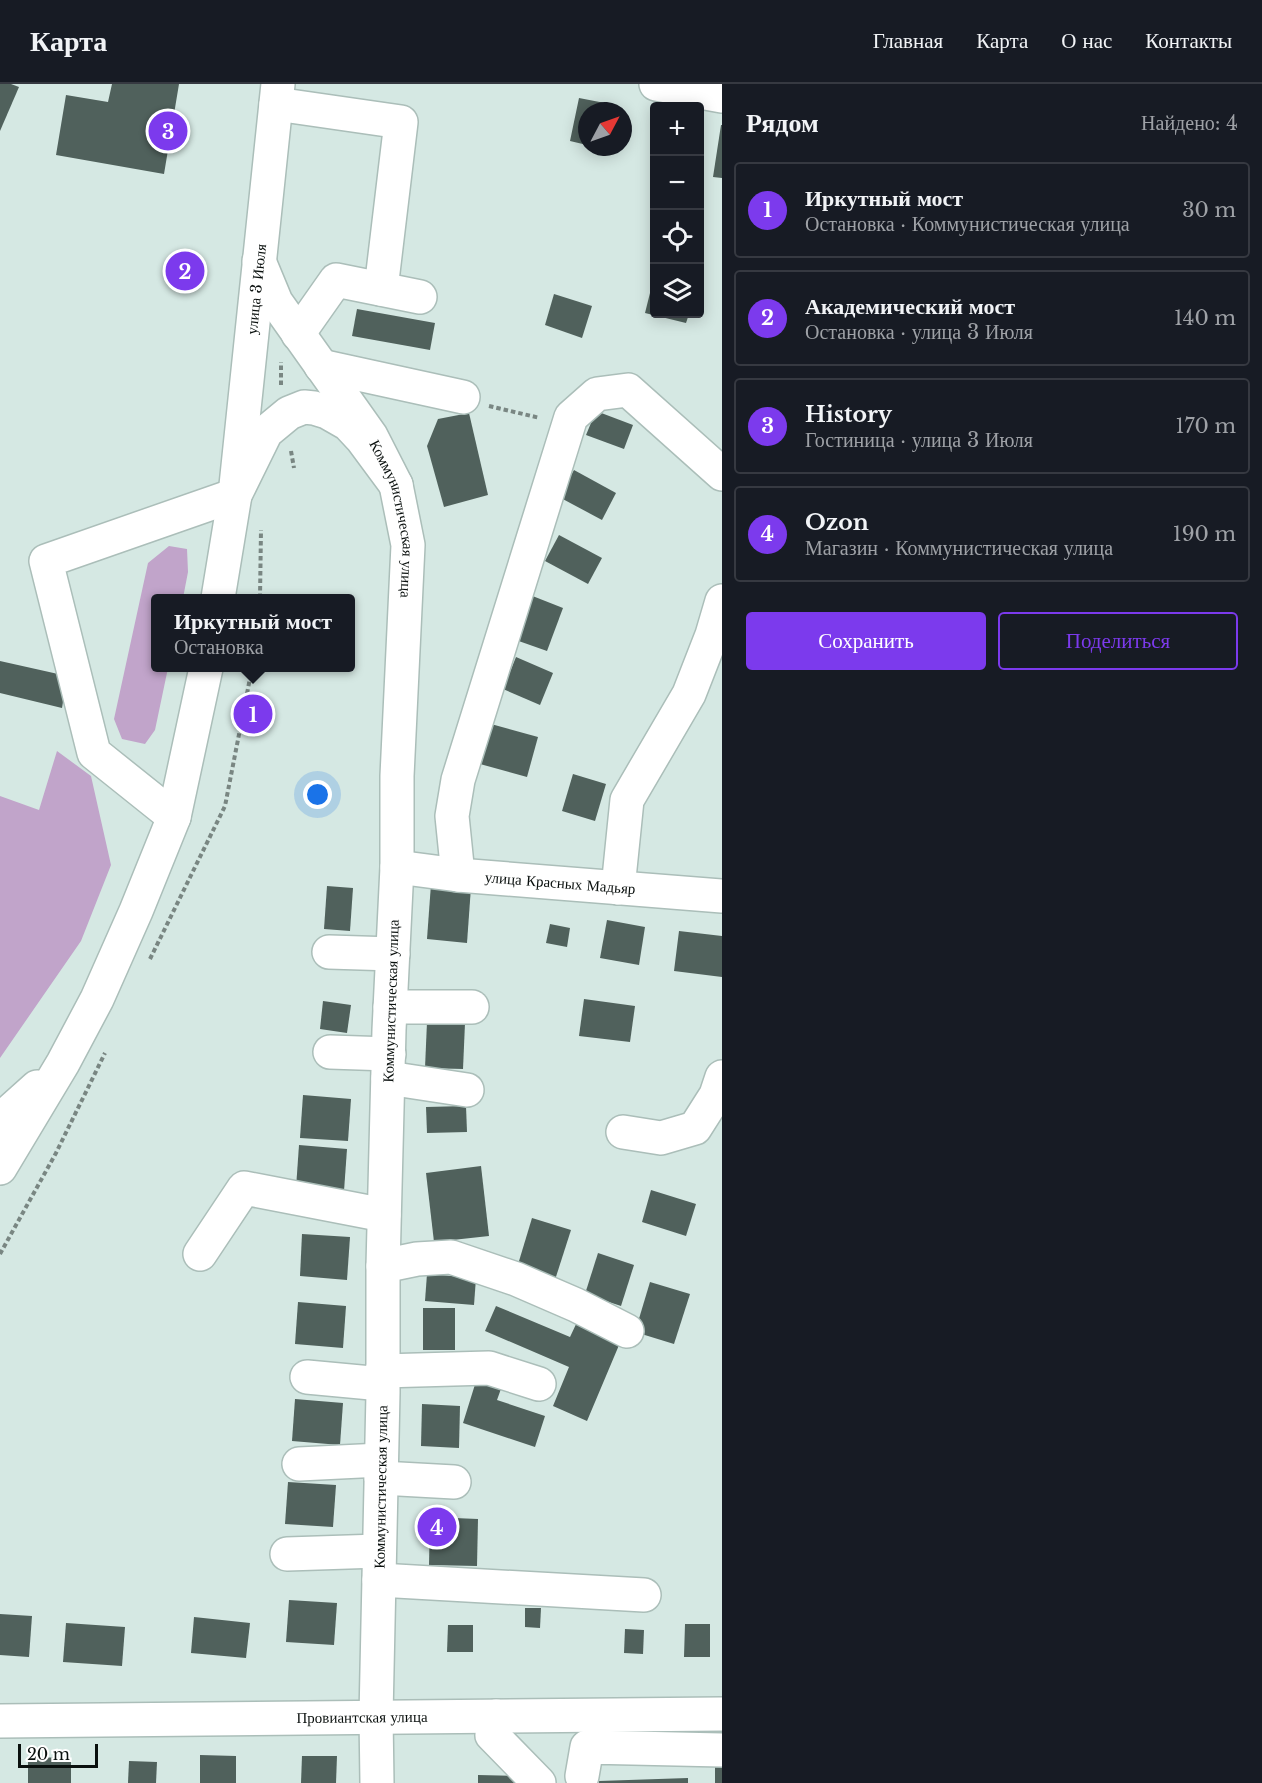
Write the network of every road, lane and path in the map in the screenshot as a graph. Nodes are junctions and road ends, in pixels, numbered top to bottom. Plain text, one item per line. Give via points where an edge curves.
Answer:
1 (657, 84) edge
2 (277, 94) edge
3 (722, 96) edge
4 (259, 261) junction
5 (381, 289) junction
6 (420, 297) dead end
7 (290, 343) junction
8 (321, 366) junction
9 (280, 392) dead end
10 (472, 400) joint
11 (569, 425) junction
12 (722, 474) edge
13 (396, 484) junction
14 (235, 495) junction
15 (219, 594) edge
16 (722, 601) edge
17 (205, 672) edge
18 (174, 817) junction
19 (397, 867) junction
20 (458, 875) junction
21 (618, 888) junction
22 (722, 896) edge
23 (329, 952) dead end
24 (393, 954) junction
25 (390, 1007) junction
26 (472, 1007) dead end
27 (330, 1052) dead end
28 (63, 1063) junction
29 (388, 1066) junction
30 (722, 1077) edge
31 (467, 1090) dead end
32 (0, 1120) edge
33 (622, 1132) dead end
34 (0, 1168) edge
35 (384, 1215) junction
36 (200, 1254) dead end
37 (383, 1266) junction
38 (627, 1331) dead end
39 (307, 1377) dead end
40 (382, 1377) junction
41 (538, 1384) dead end
42 (299, 1464) dead end
43 (381, 1469) junction
44 (454, 1482) dead end
45 (287, 1554) dead end
46 (379, 1565) junction
47 (644, 1595) dead end
48 (722, 1714) edge
49 (376, 1716) junction
50 (496, 1716) junction
51 (0, 1721) edge
52 (722, 1750) edge
53 (582, 1776) dead end
54 (377, 1783) edge
55 (539, 1783) edge

1 - 3 street
2 - 4 street, улица 3 Июля
2 - 5 street via 401,122
4 - 7 street, Коммунистическая улица
4 - 14 street, улица 3 Июля
5 - 6 street
5 - 7 street via 336,280
7 - 8 street, Коммунистическая улица
7 - 9 path
8 - 10 street
8 - 13 street, Коммунистическая улица via 371,436
10 - 11 path
11 - 12 street via 571,417 597,394 628,390
11 - 20 street via 458,780 452,816
13 - 14 street via 348,424 327,412 304,407 289,412 266,432
13 - 19 street, Коммунистическая улица via 408,545 397,776
14 - 15 street
14 - 18 street via 46,561 94,753
16 - 21 street via 689,694 627,800
17 - 18 street
18 - 28 street via 97,999
19 - 20 street, улица Красных Мадьяр
19 - 24 street, Коммунистическая улица
20 - 21 street, улица Красных Мадьяр
21 - 22 street, улица Красных Мадьяр
23 - 24 street
24 - 25 street, Коммунистическая улица
25 - 26 street
25 - 29 street, Коммунистическая улица
27 - 29 street
28 - 32 street
28 - 34 street
29 - 31 street
29 - 35 street, Коммунистическая улица
30 - 33 street via 716,1095 695,1128 661,1138
35 - 36 street via 244,1188
35 - 37 street, Коммунистическая улица
37 - 38 street via 417,1258 451,1257 576,1305
37 - 40 street, Коммунистическая улица
39 - 40 street
40 - 41 street via 489,1368
40 - 43 street, Коммунистическая улица
42 - 43 street
43 - 44 street
43 - 46 street, Коммунистическая улица
45 - 46 street
46 - 47 street
46 - 49 street, Коммунистическая улица
48 - 50 street, Провиантская улица
49 - 50 street, Провиантская улица
49 - 51 street, Провиантская улица
49 - 54 street, Коммунистическая улица
50 - 55 street via 492,1735
52 - 53 street via 587,1747

